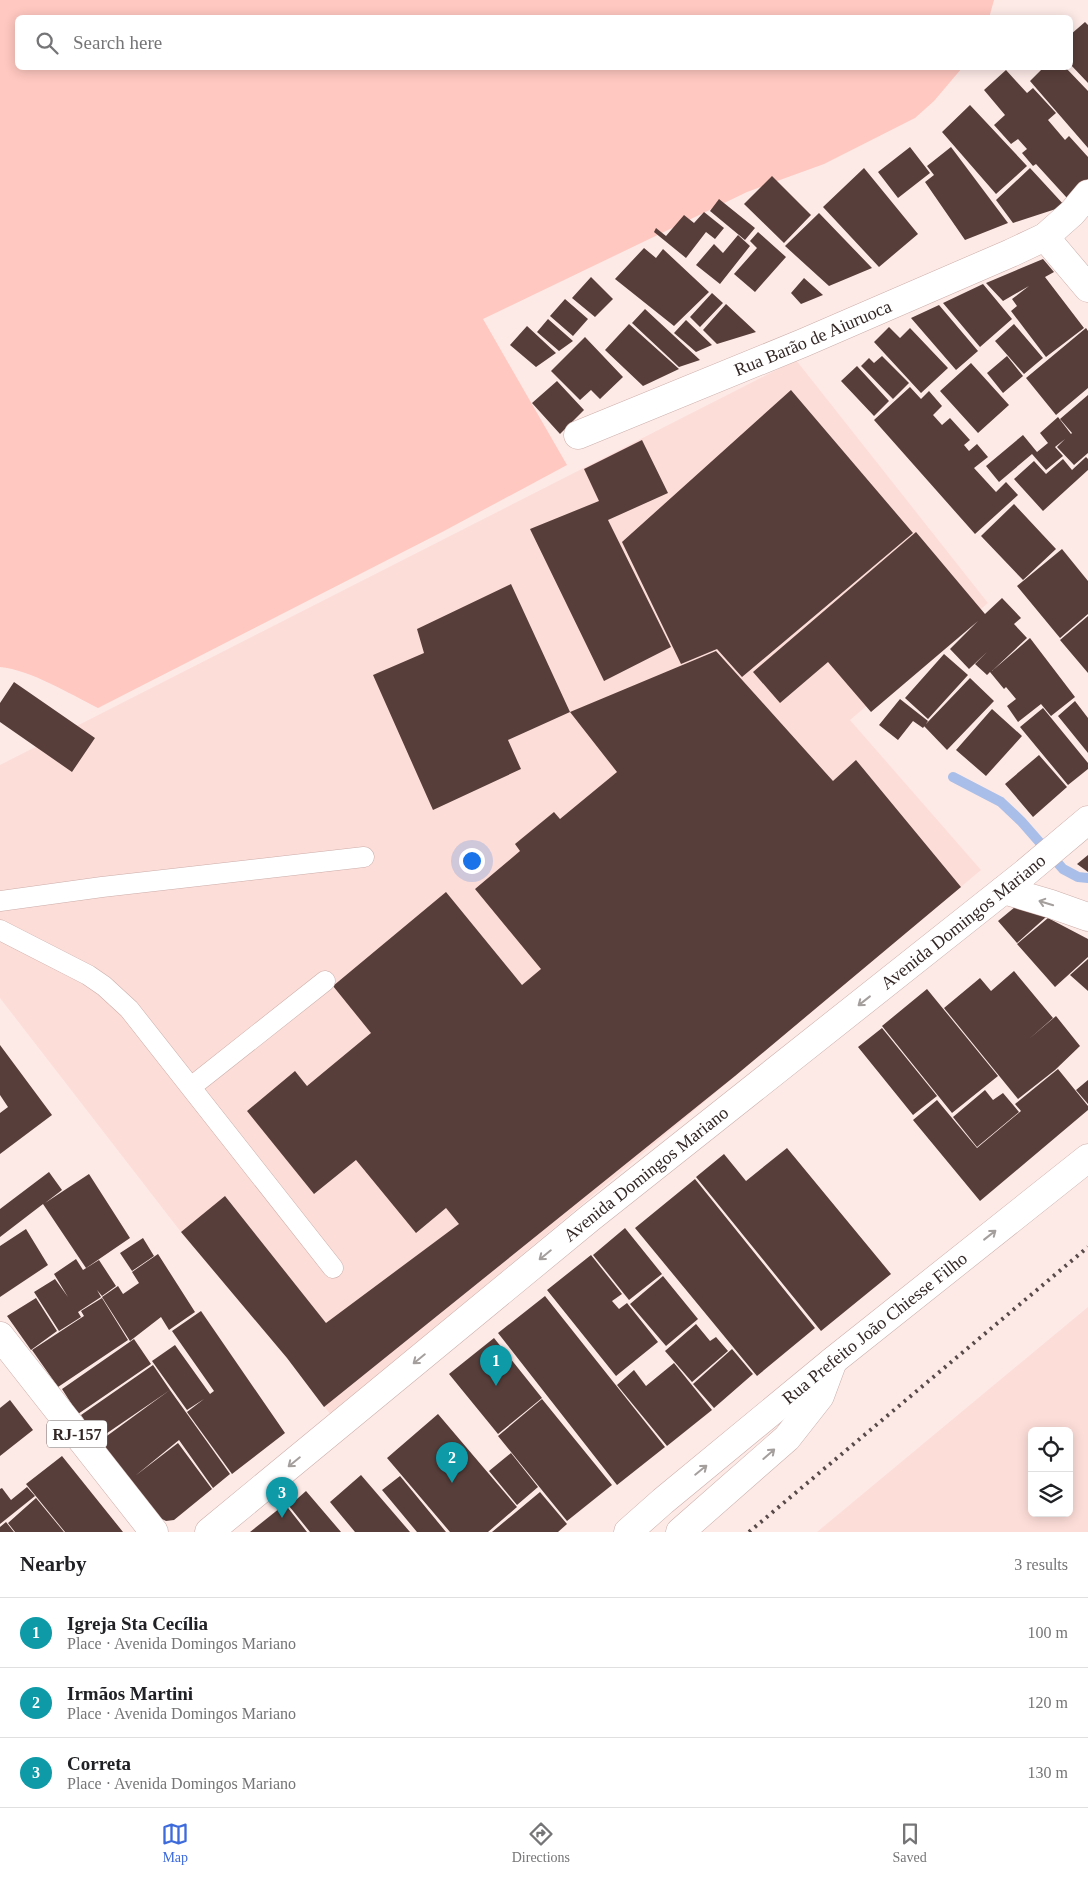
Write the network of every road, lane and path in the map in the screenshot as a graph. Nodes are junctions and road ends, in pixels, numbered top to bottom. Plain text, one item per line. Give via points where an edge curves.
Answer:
1 (1088, 194) edge
2 (1045, 237) junction
3 (1088, 288) edge
4 (578, 434) dead end
5 (1083, 824) edge
6 (364, 857) dead end
7 (1004, 890) junction
8 (0, 901) edge
9 (1088, 918) edge
10 (0, 930) edge
11 (325, 981) dead end
12 (191, 1087) junction
13 (1088, 1158) edge
14 (333, 1268) dead end
15 (0, 1336) edge
16 (834, 1360) junction
17 (663, 1501) junction
18 (154, 1532) edge
19 (209, 1532) edge
20 (613, 1532) edge
21 (628, 1532) edge
22 (680, 1532) edge

1 - 2 main road, Rua Barão de Aiuruoca
2 - 3 main road
2 - 4 main road, Rua Barão de Aiuruoca via 803,343
5 - 7 main road, Avenida Domingos Mariano
6 - 8 lane
9 -> 7 main road
7 -> 19 main road, Avenida Domingos Mariano via 590,1218
10 - 12 lane via 104,986 129,1009
11 - 12 lane
12 - 14 lane
16 -> 13 main road, Rua Prefeito João Chiesse Filho
15 - 18 main road, RJ-157
17 -> 16 main road, Rua Prefeito João Chiesse Filho
22 -> 16 main road via 787,1438 820,1396
17 - 20 main road, Rua Prefeito João Chiesse Filho
17 - 21 main road, Rua Prefeito João Chiesse Filho

